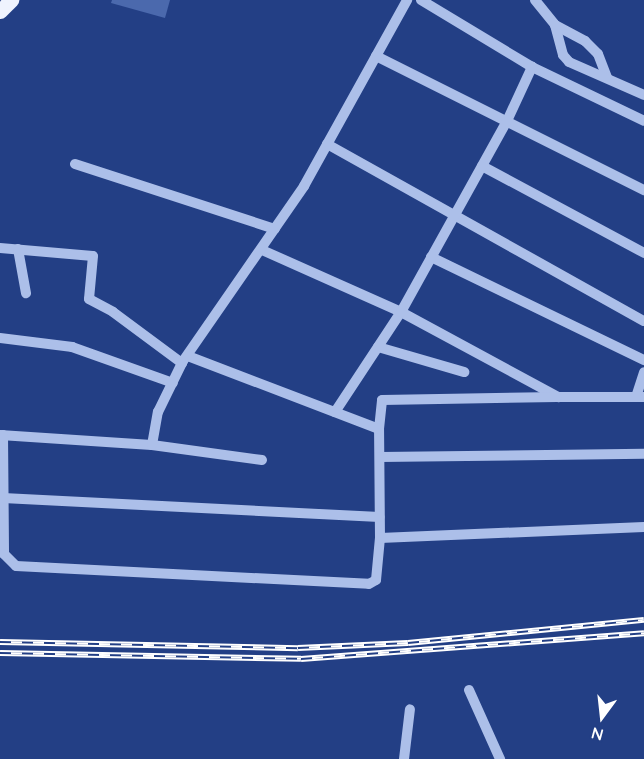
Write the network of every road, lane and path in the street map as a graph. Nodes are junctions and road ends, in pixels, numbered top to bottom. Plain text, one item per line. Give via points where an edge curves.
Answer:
1 (10, 0) edge
2 (407, 0) edge
3 (421, 0) edge
4 (535, 0) edge
5 (0, 11) edge
6 (555, 25) junction
7 (376, 56) junction
8 (532, 67) junction
9 (608, 77) junction
10 (644, 96) edge
11 (507, 121) junction
12 (644, 121) edge
13 (327, 144) junction
14 (75, 164) dead end
15 (482, 166) junction
16 (644, 190) edge
17 (454, 215) junction
18 (275, 230) junction
19 (0, 248) edge
20 (18, 249) junction
21 (262, 250) junction
22 (644, 253) edge
23 (432, 257) junction
24 (26, 294) dead end
25 (401, 312) junction
26 (644, 321) edge
27 (0, 338) edge
28 (378, 347) junction
29 (185, 360) junction
30 (644, 360) edge
31 (464, 372) dead end
32 (644, 372) edge
33 (173, 383) junction
34 (558, 397) junction
35 (640, 397) edge
36 (335, 412) junction
37 (379, 429) junction
38 (2, 435) edge
39 (152, 445) junction
40 (644, 454) edge
41 (380, 457) junction
42 (262, 460) dead end
43 (1, 484) edge
44 (3, 498) junction
45 (380, 517) junction
46 (644, 527) edge
47 (1, 538) edge
48 (380, 538) junction
49 (469, 690) dead end
50 (411, 709) dead end
51 (404, 759) edge
52 (500, 759) edge

1 - 5 main road
2 - 7 street
3 - 8 street
4 - 6 street
6 - 9 street via 589,45 605,65
6 - 9 street via 563,56 569,62 588,74
7 - 11 street
7 - 13 street
8 - 11 street
8 - 12 street
9 - 10 street
11 - 15 street
11 - 16 street
13 - 17 street
13 - 18 street
14 - 18 street
15 - 17 street
15 - 22 street
17 - 23 street
17 - 26 street
18 - 21 street
19 - 20 street
20 - 24 street
20 - 29 street via 93,256 89,299
21 - 25 street
21 - 29 street
23 - 25 street
23 - 30 street
25 - 28 street
25 - 34 street
27 - 33 street via 72,347
28 - 31 street
28 - 36 street
29 - 33 street
29 - 36 street
32 - 35 street
33 - 39 street via 158,412
34 - 35 street
34 - 37 street via 382,400
36 - 37 street
37 - 41 street
38 - 39 street
38 - 43 street
39 - 42 street
40 - 41 street
41 - 45 street
43 - 44 street
44 - 45 street
44 - 47 street
45 - 48 street
46 - 48 street
47 - 48 street via 4,554 16,566 369,584 376,580
49 - 52 street
50 - 51 street

